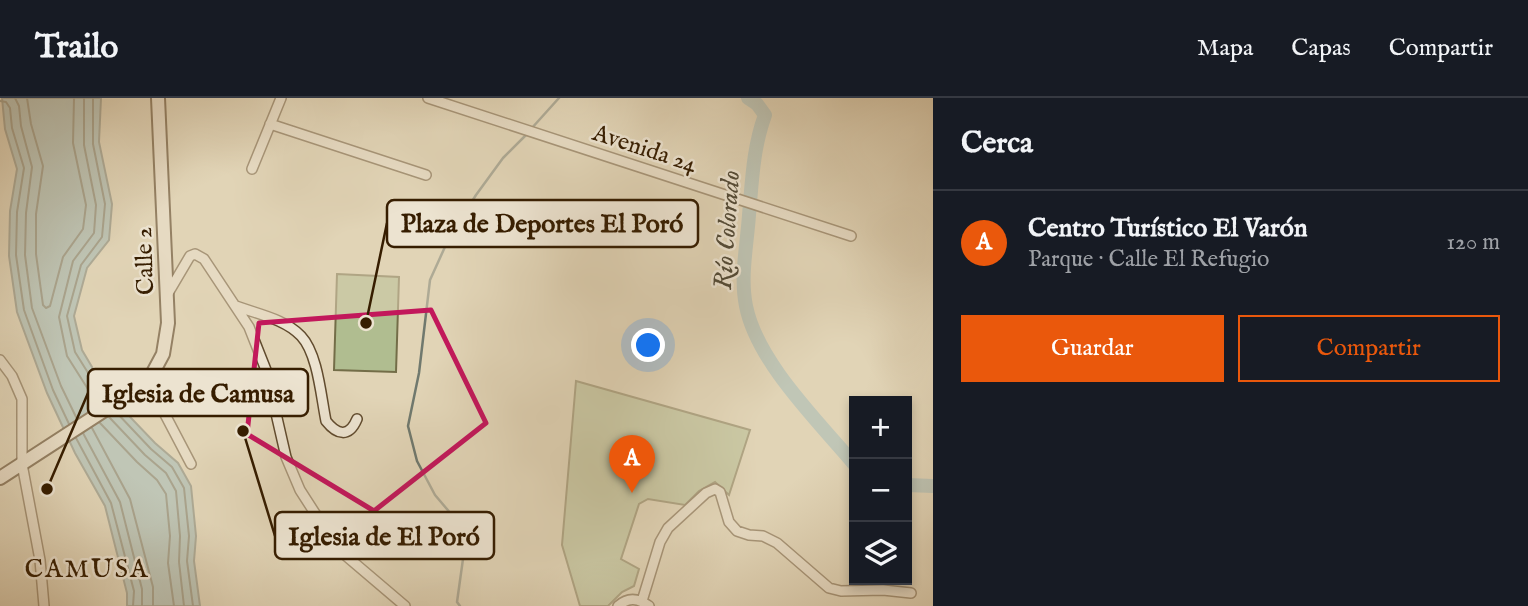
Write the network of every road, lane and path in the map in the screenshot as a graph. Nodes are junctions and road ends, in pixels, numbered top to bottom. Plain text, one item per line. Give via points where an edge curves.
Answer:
1 (158, 98) edge
2 (281, 98) edge
3 (428, 98) edge
4 (270, 124) junction
5 (251, 169) dead end
6 (426, 175) dead end
7 (851, 236) dead end
8 (166, 297) junction
9 (236, 306) junction
10 (0, 360) edge
11 (148, 382) junction
12 (357, 419) dead end
13 (22, 464) junction
14 (191, 464) dead end
15 (0, 478) edge
16 (911, 593) dead end
17 (645, 604) edge
18 (44, 606) edge
19 (405, 606) edge
20 (618, 606) edge

1 - 8 main road, Calle 2
2 - 4 street
3 - 7 street, Avenida 24
4 - 5 street
4 - 6 street
8 - 9 street via 195,254 204,259
8 - 11 main road, Calle 2 via 163,354
9 - 12 street via 281,322 301,336 311,351 326,421 333,429 347,433
9 - 19 street via 266,370 286,457 300,491 338,549
10 - 13 street via 22,399
11 - 13 main road, Calle 2
11 - 14 street
13 - 15 main road, Calle 2
13 - 18 street
16 - 17 street via 829,588 777,543 737,531 715,489 668,528 660,542
17 - 20 street via 625,600

